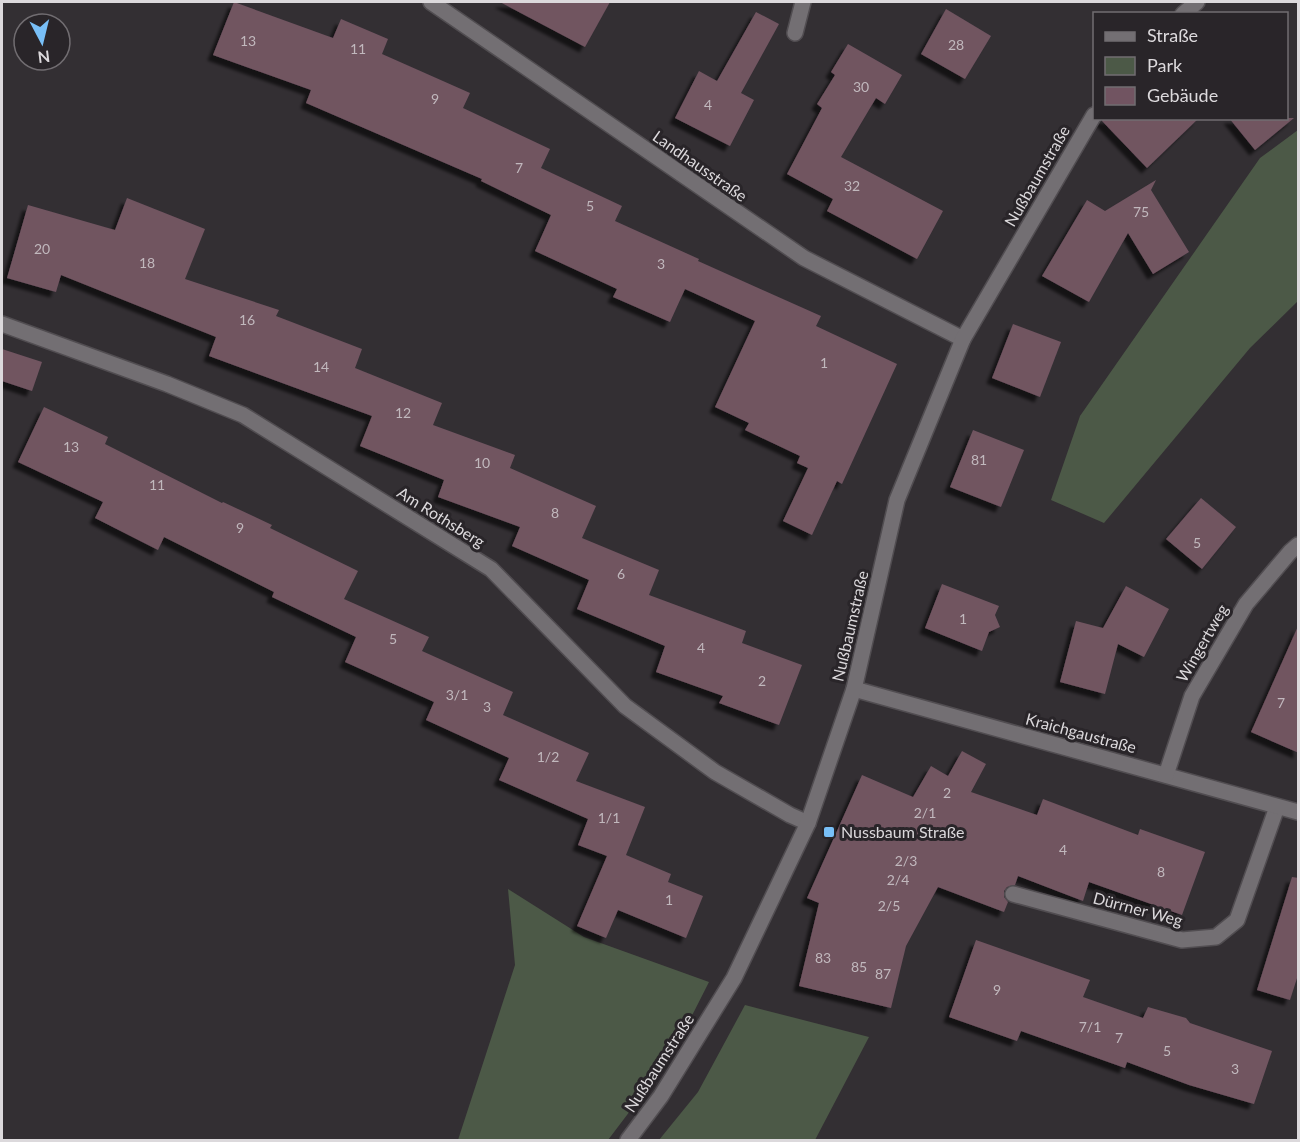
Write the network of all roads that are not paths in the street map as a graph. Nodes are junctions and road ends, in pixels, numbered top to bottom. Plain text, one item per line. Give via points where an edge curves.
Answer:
1 (431, 2) edge
2 (803, 2) edge
3 (1197, 2) edge
4 (1185, 12) edge
5 (795, 33) dead end
6 (1093, 118) edge
7 (2, 324) edge
8 (963, 339) junction
9 (1299, 545) edge
10 (854, 689) junction
11 (1166, 775) junction
12 (1277, 807) junction
13 (1299, 812) edge
14 (808, 823) junction
15 (1013, 894) dead end
16 (628, 1140) edge

1 - 8 street, Landhausstraße via 804,258
2 - 5 street
3 - 4 street
6 - 8 street, Nußbaumstraße
7 - 14 street, Am Rothsberg via 243,416 491,569 625,706 715,772
8 - 10 street, Nußbaumstraße via 897,500
9 - 11 street, Wingertweg via 1246,604 1192,696
10 - 11 street, Kraichgaustraße
10 - 14 street, Nußbaumstraße
11 - 12 street, Kraichgaustraße
12 - 13 street, Kraichgaustraße
12 - 15 street, Dürrner Weg via 1237,920 1216,938 1182,940
14 - 16 street, Nußbaumstraße via 735,978 661,1096

